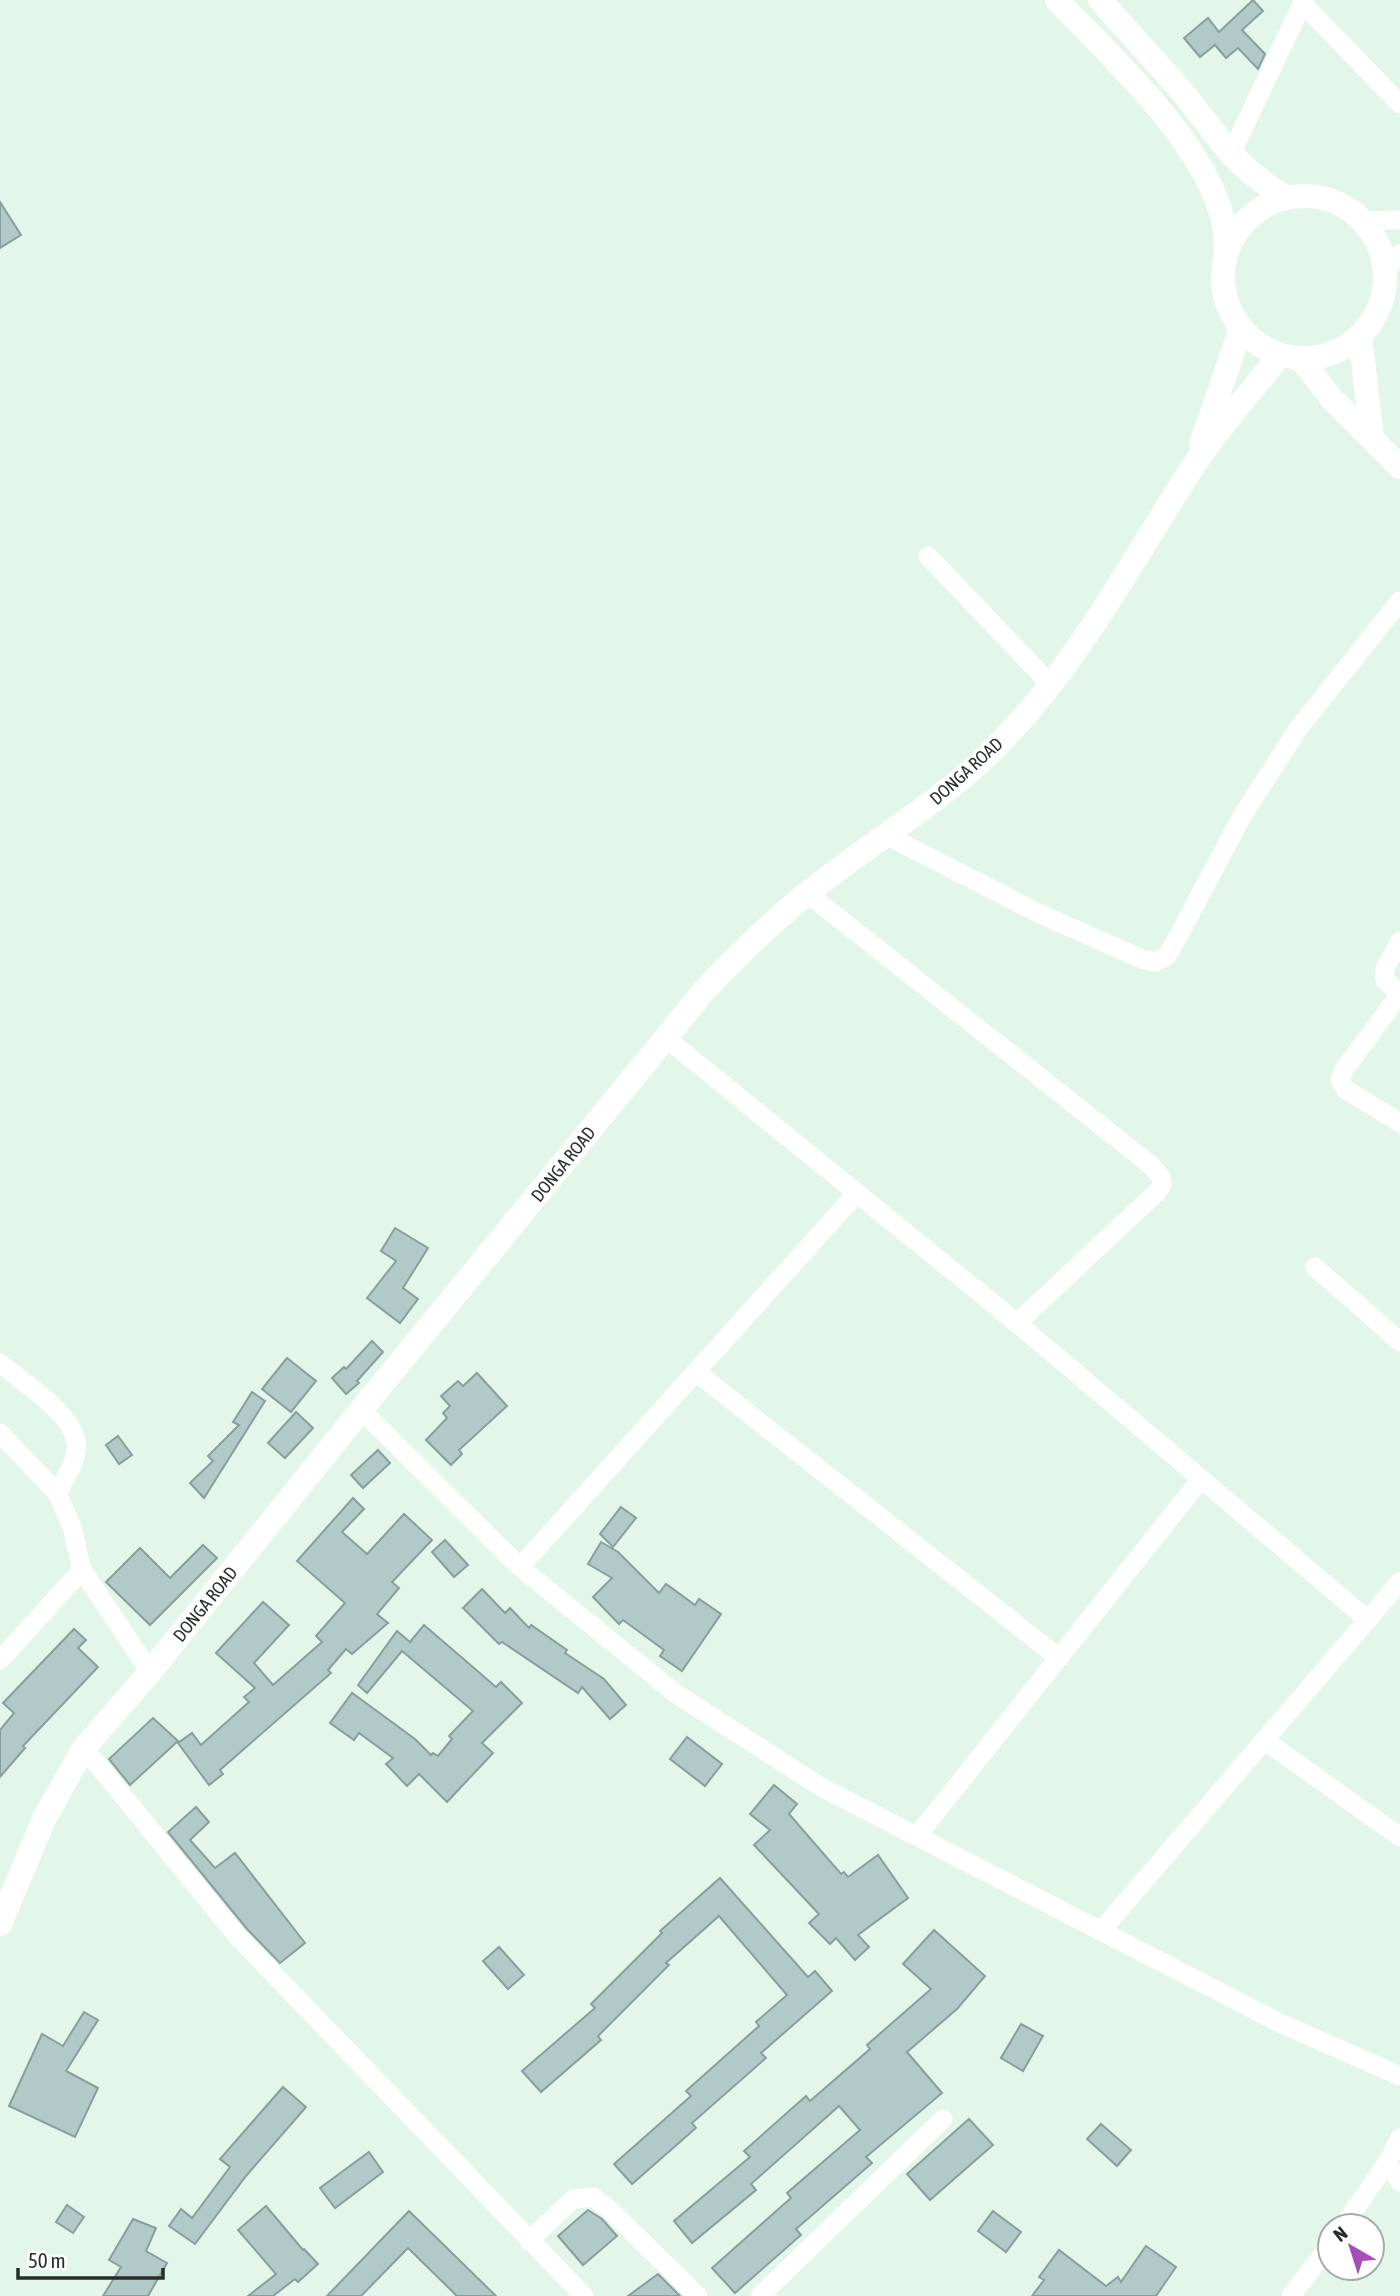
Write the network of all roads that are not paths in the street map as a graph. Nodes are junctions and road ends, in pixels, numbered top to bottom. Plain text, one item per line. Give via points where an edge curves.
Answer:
1 (1057, 0) edge
2 (1100, 0) edge
3 (1303, 2) edge
4 (1400, 104) edge
5 (1231, 154) junction
6 (1285, 198) junction
7 (1400, 220) edge
8 (1364, 221) junction
9 (1226, 256) junction
10 (1393, 262) edge
11 (1241, 329) junction
12 (1360, 337) junction
13 (1291, 357) junction
14 (1373, 438) junction
15 (1194, 464) junction
16 (1400, 467) edge
17 (928, 556) dead end
18 (1400, 601) edge
19 (1052, 685) junction
20 (886, 835) junction
21 (807, 893) junction
22 (1400, 941) edge
23 (1400, 995) edge
24 (666, 1038) junction
25 (1400, 1123) edge
26 (856, 1194) junction
27 (1315, 1267) dead end
28 (1017, 1323) junction
29 (1400, 1342) edge
30 (0, 1363) edge
31 (696, 1372) junction
32 (361, 1410) junction
33 (0, 1433) edge
34 (1201, 1479) junction
35 (57, 1493) junction
36 (520, 1567) junction
37 (82, 1570) junction
38 (1400, 1582) edge
39 (1368, 1620) junction
40 (23, 1635) junction
41 (0, 1636) edge
42 (1059, 1658) junction
43 (0, 1660) edge
44 (150, 1672) junction
45 (1264, 1740) junction
46 (84, 1748) junction
47 (917, 1836) junction
48 (1400, 1837) edge
49 (0, 1924) edge
50 (1101, 1931) junction
51 (1400, 2076) edge
52 (943, 2119) dead end
53 (1400, 2138) edge
54 (1387, 2163) junction
55 (1400, 2182) edge
56 (1353, 2212) edge
57 (529, 2241) junction
58 (1316, 2263) edge
59 (584, 2296) edge
60 (698, 2296) edge
61 (760, 2296) edge
62 (1291, 2296) edge

1 - 9 street via 1185,144 1210,186 1224,222
2 - 5 street
3 - 4 street
3 - 5 street
5 - 6 street
6 - 8 street via 1328,199
6 - 9 street via 1247,219
7 - 8 street
8 - 10 street
9 - 11 street via 1224,294
10 - 12 street via 1380,306
11 - 13 street via 1259,345
11 - 15 street
12 - 13 street via 1322,356
12 - 14 street
13 - 14 street
13 - 15 street
14 - 16 street
15 - 19 street, DONGA ROAD
17 - 19 street
18 - 20 street via 1298,729 1241,818 1166,957 1155,962 1142,959 1038,913
19 - 20 street, DONGA ROAD via 950,789
20 - 21 street, DONGA ROAD
21 - 24 street, DONGA ROAD via 746,946
21 - 28 street via 1161,1177 1157,1192
22 - 23 street via 1385,968 1385,980
23 - 25 street via 1340,1080 1345,1090
24 - 26 street
24 - 32 street, DONGA ROAD
26 - 28 street
26 - 31 street
27 - 29 street
28 - 34 street
30 - 35 street via 65,1418 76,1441 74,1461
31 - 36 street
31 - 42 street
32 - 36 street
32 - 44 street, DONGA ROAD
33 - 35 street
34 - 39 street
34 - 42 street
35 - 37 street via 72,1527
36 - 47 street via 675,1693 821,1787
37 - 40 street
37 - 44 street
38 - 39 street
39 - 45 street
40 - 41 street
40 - 43 street
42 - 47 street
44 - 46 street, DONGA ROAD
45 - 48 street
45 - 50 street
46 - 49 street, DONGA ROAD via 44,1819
46 - 57 street via 238,1937
47 - 50 street
50 - 51 street via 1278,2022
52 - 61 street
53 - 54 street
54 - 55 street
54 - 56 street
57 - 59 street
57 - 60 street via 573,2199 593,2197
58 - 62 street

